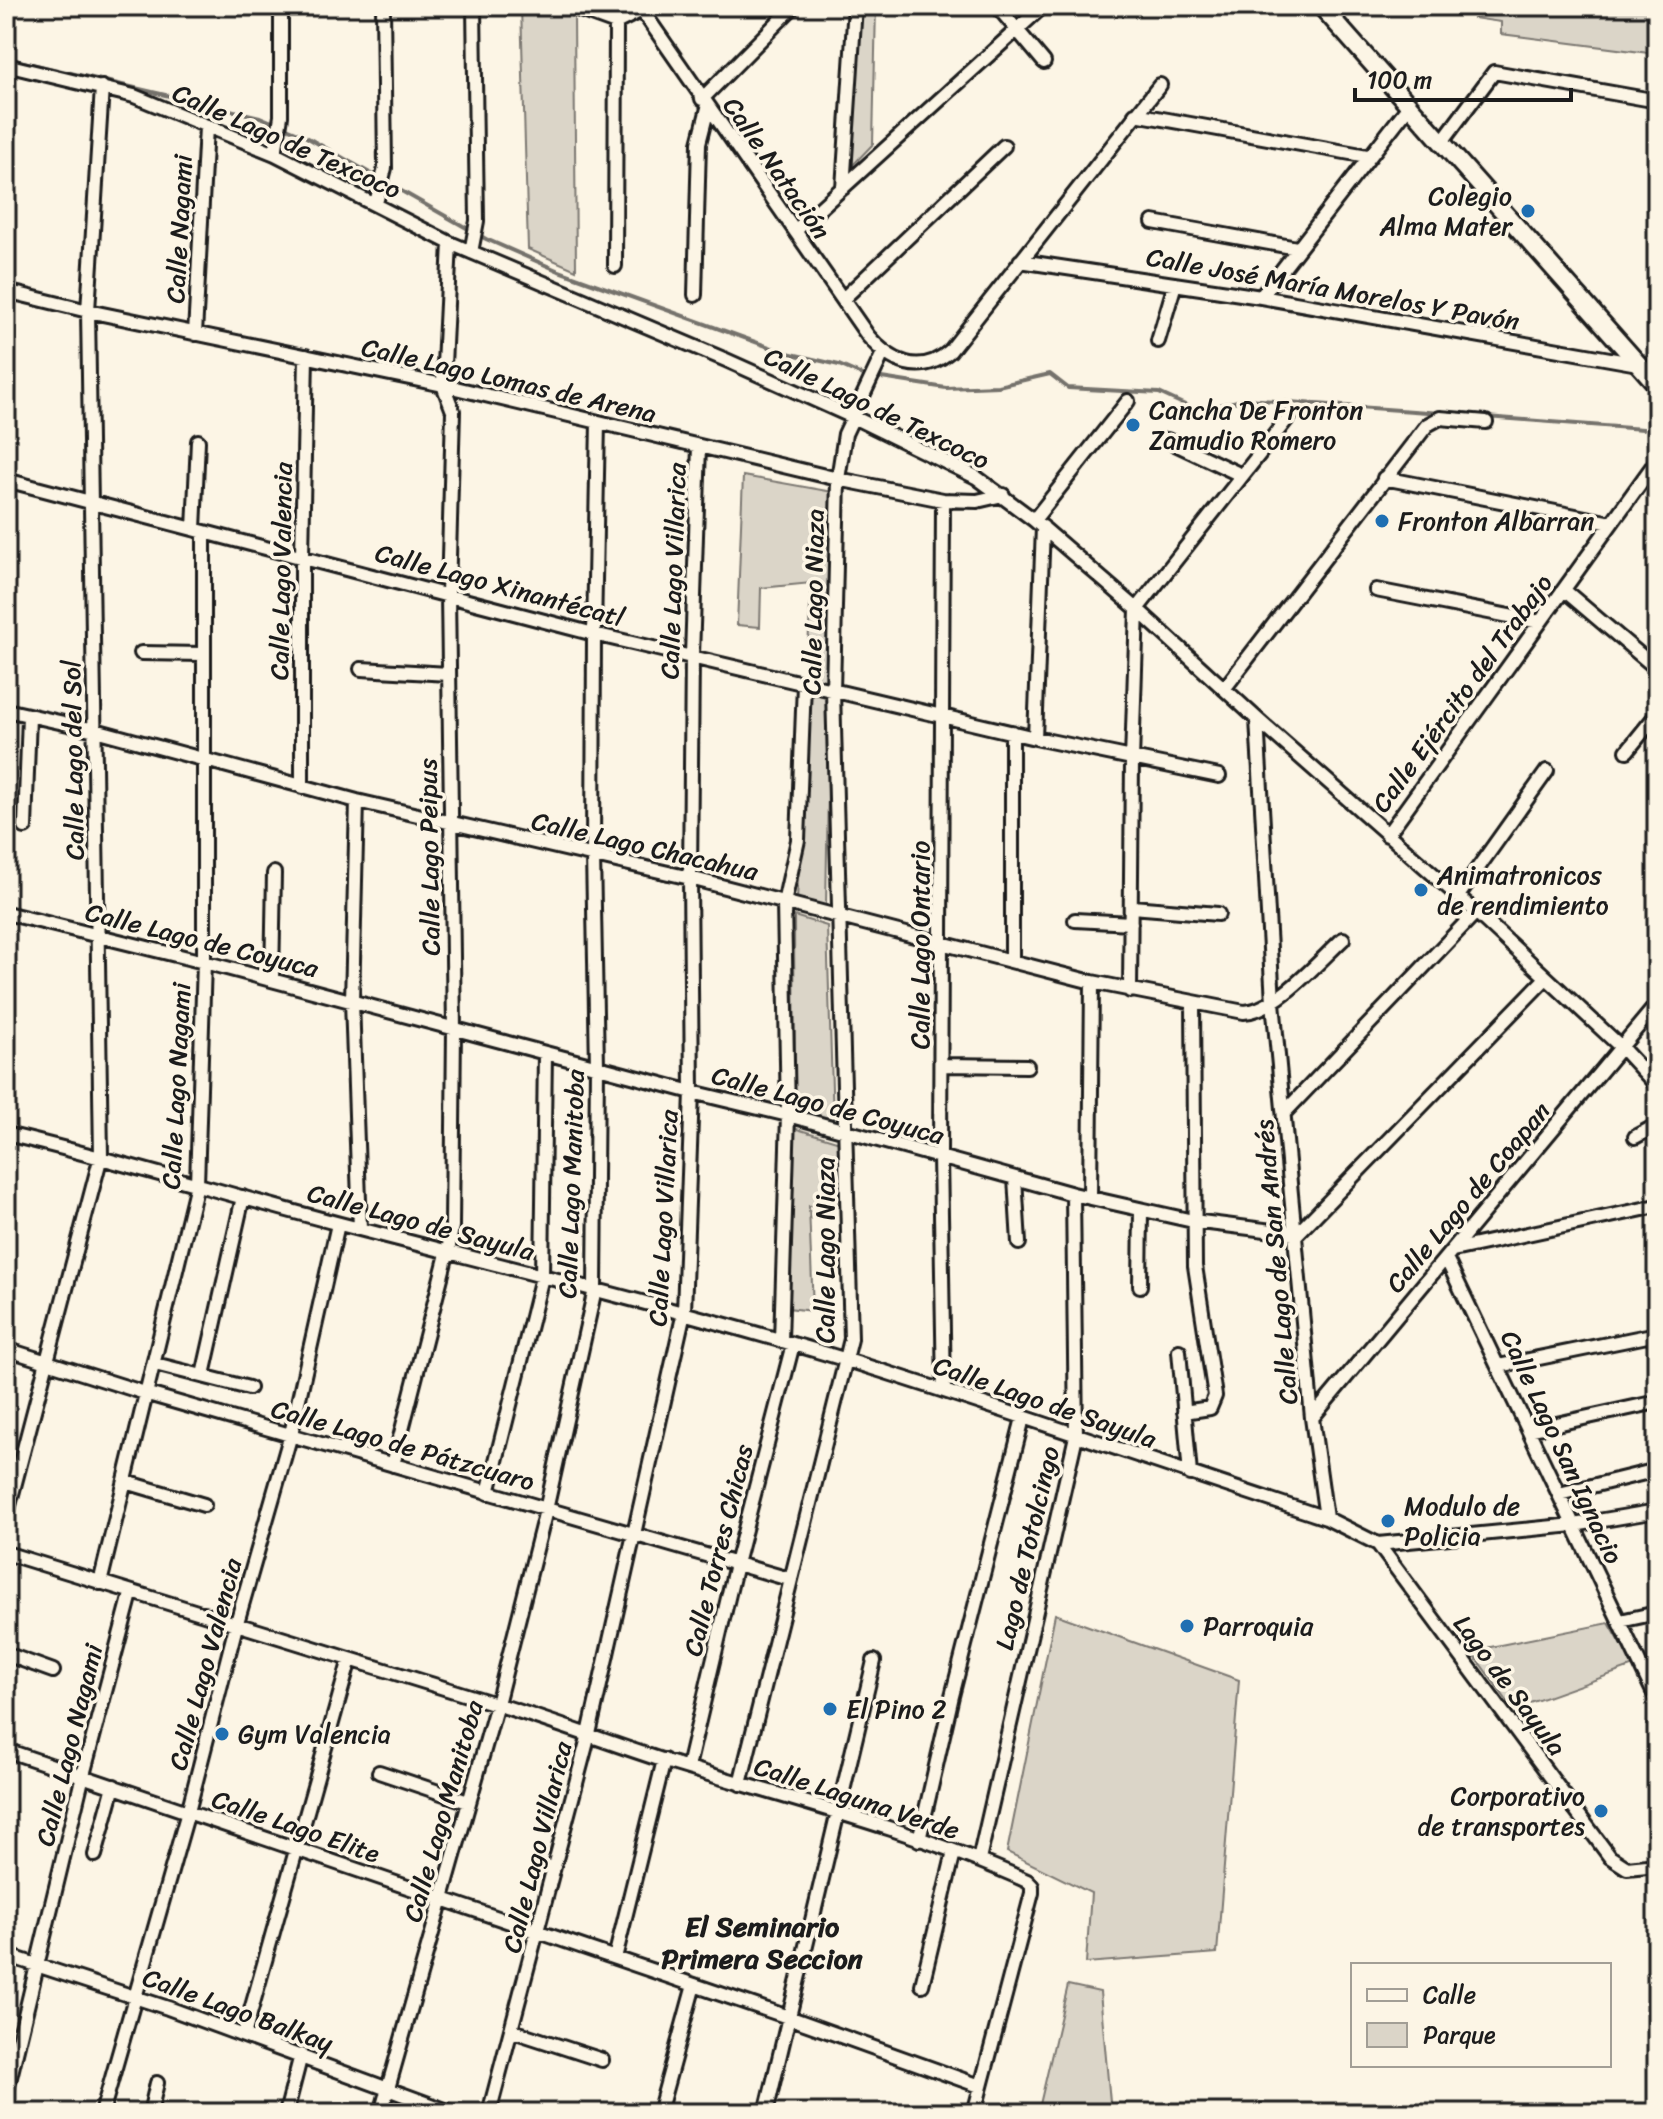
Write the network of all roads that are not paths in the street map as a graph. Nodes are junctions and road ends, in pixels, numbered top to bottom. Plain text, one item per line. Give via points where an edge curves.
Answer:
1 (281, 6) edge
2 (383, 6) edge
3 (474, 6) edge
4 (569, 6) edge
5 (855, 6) edge
6 (997, 6) edge
7 (1043, 6) edge
8 (1321, 6) edge
9 (792, 7) edge
10 (640, 8) edge
11 (616, 23) junction
12 (1018, 30) junction
13 (1044, 62) dead end
14 (6, 65) edge
15 (1160, 85) dead end
16 (102, 87) junction
17 (1652, 100) dead end
18 (705, 103) junction
19 (1409, 106) junction
20 (1135, 114) junction
21 (206, 127) junction
22 (1441, 143) junction
23 (1004, 146) dead end
24 (276, 150) junction
25 (1367, 156) junction
26 (843, 188) junction
27 (376, 203) junction
28 (1153, 222) dead end
29 (795, 231) junction
30 (474, 241) junction
31 (450, 243) junction
32 (1297, 248) junction
33 (1020, 261) junction
34 (615, 266) dead end
35 (1175, 284) junction
36 (6, 291) edge
37 (695, 295) dead end
38 (1261, 297) junction
39 (843, 299) junction
40 (88, 311) junction
41 (195, 334) junction
42 (1158, 341) dead end
43 (883, 353) junction
44 (306, 356) junction
45 (1638, 364) junction
46 (443, 385) junction
47 (1657, 385) edge
48 (1128, 401) dead end
49 (1291, 414) dead end
50 (853, 417) junction
51 (598, 422) junction
52 (1486, 422) dead end
53 (1167, 440) dead end
54 (198, 441) dead end
55 (699, 446) junction
56 (1657, 460) edge
57 (1241, 475) junction
58 (1384, 478) junction
59 (838, 479) junction
60 (6, 480) edge
61 (1003, 495) junction
62 (943, 500) junction
63 (91, 502) junction
64 (1038, 523) junction
65 (1611, 523) junction
66 (199, 530) junction
67 (302, 556) junction
68 (1376, 590) dead end
69 (1564, 590) junction
70 (448, 594) junction
71 (1137, 609) junction
72 (1540, 622) junction
73 (594, 634) junction
74 (141, 653) dead end
75 (203, 654) junction
76 (692, 656) junction
77 (361, 669) dead end
78 (1657, 669) edge
79 (449, 674) junction
80 (804, 684) junction
81 (1224, 689) junction
82 (833, 691) junction
83 (6, 710) edge
84 (1657, 714) edge
85 (29, 716) junction
86 (942, 716) junction
87 (1257, 719) junction
88 (95, 730) junction
89 (1012, 732) junction
90 (1035, 738) junction
91 (1627, 751) dead end
92 (203, 760) junction
93 (1132, 760) junction
94 (1547, 771) dead end
95 (1219, 776) dead end
96 (302, 787) junction
97 (357, 801) junction
98 (451, 824) junction
99 (25, 827) dead end
100 (1387, 835) junction
101 (593, 855) junction
102 (274, 873) dead end
103 (690, 878) junction
104 (1458, 896) junction
105 (784, 903) junction
106 (1132, 907) junction
107 (1476, 912) junction
108 (6, 913) edge
109 (1218, 914) dead end
110 (837, 916) junction
111 (1075, 920) dead end
112 (1131, 923) junction
113 (98, 935) junction
114 (1343, 939) dead end
115 (943, 942) junction
116 (1012, 960) junction
117 (204, 962) junction
118 (1546, 978) junction
119 (272, 980) junction
120 (1092, 982) junction
121 (1130, 991) junction
122 (352, 1001) junction
123 (1273, 1002) junction
124 (1193, 1003) junction
125 (1657, 1004) edge
126 (454, 1029) junction
127 (1621, 1047) junction
128 (545, 1053) junction
129 (941, 1065) junction
130 (597, 1066) junction
131 (1027, 1066) dead end
132 (1657, 1086) edge
133 (692, 1092) junction
134 (1285, 1112) junction
135 (788, 1115) junction
136 (1657, 1125) edge
137 (846, 1132) junction
138 (6, 1134) edge
139 (1635, 1137) dead end
140 (101, 1156) junction
141 (940, 1156) junction
142 (1015, 1178) junction
143 (197, 1184) junction
144 (1073, 1194) junction
145 (243, 1197) junction
146 (1090, 1198) junction
147 (1657, 1206) edge
148 (1141, 1210) junction
149 (1193, 1221) junction
150 (338, 1224) junction
151 (360, 1229) junction
152 (1297, 1234) junction
153 (1019, 1243) dead end
154 (448, 1251) junction
155 (1449, 1254) junction
156 (542, 1277) junction
157 (1140, 1286) dead end
158 (595, 1289) junction
159 (684, 1312) junction
160 (1657, 1334) edge
161 (787, 1342) junction
162 (6, 1349) edge
163 (1179, 1351) dead end
164 (847, 1360) junction
165 (47, 1362) junction
166 (155, 1364) junction
167 (1499, 1366) junction
168 (203, 1375) junction
169 (249, 1388) dead end
170 (944, 1391) junction
171 (148, 1394) junction
172 (1657, 1402) edge
173 (1184, 1412) junction
174 (1023, 1418) junction
175 (1312, 1418) junction
176 (1529, 1430) junction
177 (291, 1434) junction
178 (1076, 1436) junction
179 (393, 1465) junction
180 (1657, 1470) edge
181 (1190, 1474) junction
182 (126, 1482) junction
183 (488, 1493) junction
184 (1559, 1494) junction
185 (204, 1505) dead end
186 (546, 1510) junction
187 (1657, 1511) edge
188 (6, 1517) edge
189 (1326, 1518) junction
190 (1574, 1525) junction
191 (634, 1535) junction
192 (1378, 1544) junction
193 (6, 1553) edge
194 (736, 1564) junction
195 (789, 1579) junction
196 (100, 1583) junction
197 (131, 1594) junction
198 (1657, 1613) edge
199 (1620, 1621) junction
200 (236, 1626) junction
201 (6, 1654) edge
202 (350, 1659) junction
203 (874, 1661) dead end
204 (53, 1671) dead end
205 (1657, 1700) edge
206 (497, 1704) junction
207 (589, 1734) junction
208 (6, 1750) edge
209 (664, 1760) junction
210 (688, 1767) junction
211 (379, 1772) dead end
212 (83, 1775) junction
213 (740, 1784) junction
214 (114, 1786) junction
215 (468, 1802) junction
216 (188, 1812) junction
217 (838, 1814) junction
218 (919, 1840) junction
219 (295, 1848) junction
220 (954, 1852) junction
221 (95, 1855) dead end
222 (979, 1860) junction
223 (1657, 1865) edge
224 (440, 1900) junction
225 (538, 1933) junction
226 (6, 1955) edge
227 (615, 1958) junction
228 (36, 1965) junction
229 (694, 1985) junction
230 (922, 1985) dead end
231 (134, 1996) junction
232 (788, 2017) junction
233 (513, 2031) junction
234 (244, 2035) junction
235 (301, 2055) junction
236 (602, 2060) dead end
237 (157, 2083) dead end
238 (980, 2086) junction
239 (387, 2088) junction
240 (6, 2094) edge
241 (102, 2113) edge
242 (150, 2113) edge
243 (286, 2113) edge
244 (381, 2113) edge
245 (453, 2113) edge
246 (489, 2113) edge
247 (659, 2113) edge
248 (766, 2113) edge
249 (974, 2113) edge

1 - 24 street
2 - 27 street via 384,171
3 - 30 street
4 - 11 street
5 - 26 street
6 - 12 street
7 - 12 street
8 - 19 main road
9 - 18 street
10 - 11 street
10 - 18 street, Calle Natación
11 - 34 street
12 - 13 street
12 - 26 street
14 - 16 street, Calle Lago de Texcoco
15 - 20 street
16 - 21 street, Calle Lago de Texcoco
16 - 40 street, Calle Lago del Sol
17 - 22 street via 1494,72
18 - 29 street, Calle Natación
18 - 37 street
19 - 22 main road
19 - 25 street
20 - 25 street
20 - 33 street
21 - 24 street, Calle Lago de Texcoco
21 - 41 street, Calle Nagami
22 - 45 main road
23 - 39 street
24 - 27 street, Calle Lago de Texcoco
25 - 32 street
26 - 29 street
27 - 31 street, Calle Lago de Texcoco
28 - 32 street
29 - 39 street, Calle Natación
30 - 31 street, Calle Lago de Texcoco
30 - 50 street, Calle Lago de Texcoco
31 - 46 street, Calle Lago Peipus
32 - 38 street
33 - 35 street, Calle José María Morelos Y Pavón
33 - 43 street via 942,357 915,364
35 - 38 street, Calle José María Morelos Y Pavón
35 - 42 street
36 - 40 street, Calle Lago Lomas de Arena
38 - 45 street, Calle José María Morelos Y Pavón
39 - 43 street, Calle Natación
40 - 41 street, Calle Lago Lomas de Arena
40 - 63 street, Calle Lago del Sol
41 - 44 street, Calle Lago Lomas de Arena
43 - 50 street, Calle Lago Niaza
44 - 46 street, Calle Lago Lomas de Arena
44 - 67 street, Calle Lago Valencia
45 - 47 main road
46 - 51 street, Calle Lago Lomas de Arena
46 - 70 street, Calle Lago Peipus via 453,411
48 - 64 street
49 - 57 street
50 - 59 street, Calle Lago Niaza
50 - 61 street, Calle Lago de Texcoco
51 - 55 street, Calle Lago Lomas de Arena
51 - 73 street, Calle Lago Manitoba
52 - 58 street via 1435,420
53 - 57 street
54 - 66 street, Calle Lago Nagami
55 - 59 street, Calle Lago Lomas de Arena
55 - 76 street, Calle Lago Villarica
56 - 65 street, Calle Ejército del Trabajo
57 - 71 street
58 - 65 street
58 - 81 street
59 - 62 street, Calle Lago Lomas de Arena
59 - 82 street, Calle Lago Niaza
60 - 63 street, Calle Lago Xinantécatl
61 - 62 street, Calle Lago Lomas de Arena
61 - 64 street, Calle Lago de Texcoco
62 - 86 street, Calle Lago Ontario
63 - 66 street, Calle Lago Xinantécatl
63 - 88 street, Calle Lago del Sol
64 - 71 street, Calle Lago de Texcoco
64 - 90 street
65 - 69 street, Calle Ejército del Trabajo
66 - 67 street, Calle Lago Xinantécatl
66 - 75 street, Calle Lago Nagami
67 - 70 street, Calle Lago Xinantécatl
67 - 96 street, Calle Lago Valencia
68 - 72 street
69 - 72 street, Calle Ejército del Trabajo
69 - 78 street
70 - 73 street, Calle Lago Xinantécatl
70 - 79 street, Calle Lago Peipus
71 - 81 street, Calle Lago de Texcoco
71 - 93 street
72 - 100 street, Calle Ejército del Trabajo
73 - 76 street, Calle Lago Xinantécatl
73 - 101 street, Calle Lago Manitoba
74 - 75 street
75 - 92 street, Calle Lago Nagami
76 - 80 street, Calle Lago Xinantécatl
76 - 103 street, Calle Lago Villarica
77 - 79 street
79 - 98 street, Calle Lago Peipus
80 - 82 street, Calle Lago Xinantécatl
80 - 105 street, Calle Torres Chicas via 798,840
81 - 87 street, Calle Lago de Texcoco
82 - 86 street, Calle Lago Xinantécatl
82 - 110 street, Calle Lago Niaza
83 - 85 street, Calle Lago Chacahua
84 - 91 street
85 - 88 street, Calle Lago Chacahua
85 - 99 street
86 - 89 street, Calle Lago Xinantécatl
86 - 115 street, Calle Lago Ontario
87 - 100 street, Calle Lago de Texcoco
87 - 123 street, Calle Lago de San Andrés
88 - 92 street, Calle Lago Chacahua
88 - 113 street, Calle Lago del Sol
89 - 90 street, Calle Lago Xinantécatl
89 - 116 street
90 - 93 street, Calle Lago Xinantécatl
92 - 96 street, Calle Lago Chacahua
92 - 117 street, Calle Lago Nagami
93 - 95 street, Calle Lago Xinantécatl
93 - 106 street
94 - 104 street
96 - 97 street, Calle Lago Chacahua
97 - 98 street, Calle Lago Chacahua
97 - 122 street
98 - 101 street, Calle Lago Chacahua
98 - 126 street, Calle Lago Peipus
100 - 104 street, Calle Lago de Texcoco
101 - 103 street, Calle Lago Chacahua
101 - 130 street, Calle Lago Manitoba
102 - 119 street
103 - 105 street, Calle Lago Chacahua
103 - 133 street, Calle Lago Villarica
104 - 107 street, Calle Lago de Texcoco
105 - 110 street, Calle Lago Chacahua
105 - 135 street, Calle Torres Chicas
106 - 109 street
106 - 112 street
107 - 118 street, Calle Lago de Texcoco
107 - 134 street
108 - 113 street, Calle Lago de Coyuca
110 - 115 street, Calle Lago Chacahua
110 - 137 street, Calle Lago Niaza
111 - 112 street
112 - 121 street
113 - 117 street, Calle Lago de Coyuca
113 - 140 street, Calle Lago del Sol
114 - 123 street
115 - 116 street, Calle Lago Chacahua
115 - 129 street, Calle Lago Ontario
116 - 120 street, Calle Lago Chacahua
117 - 119 street, Calle Lago de Coyuca
117 - 143 street, Calle Lago Nagami
118 - 127 street, Calle Lago de Texcoco
118 - 152 street
119 - 122 street, Calle Lago de Coyuca
120 - 121 street, Calle Lago Chacahua
120 - 146 street
121 - 124 street, Calle Lago Chacahua
122 - 126 street, Calle Lago de Coyuca
122 - 151 street
123 - 124 street, Calle Lago Chacahua via 1244,1012
123 - 134 street, Calle Lago de San Andrés
124 - 149 street
125 - 127 street, Calle Lago de Coapan
126 - 128 street, Calle Lago de Coyuca
126 - 154 street, Calle Lago Peipus
127 - 132 street, Calle Lago de Texcoco
127 - 155 street, Calle Lago de Coapan
128 - 130 street, Calle Lago de Coyuca
128 - 156 street
129 - 131 street
129 - 141 street, Calle Lago Ontario
130 - 133 street, Calle Lago de Coyuca
130 - 158 street, Calle Lago Manitoba
133 - 135 street, Calle Lago de Coyuca
133 - 159 street, Calle Lago Villarica
134 - 152 street, Calle Lago de San Andrés
135 - 137 street, Calle Lago de Coyuca
135 - 161 street, Calle Torres Chicas
136 - 139 street
137 - 141 street, Calle Lago de Coyuca
137 - 164 street, Calle Lago Niaza via 852,1329
138 - 140 street, Calle Lago de Sayula
140 - 143 street, Calle Lago de Sayula
140 - 165 street, Calle Lago del Sol
141 - 142 street, Calle Lago de Coyuca
141 - 170 street, Calle Lago Ontario
142 - 144 street, Calle Lago de Coyuca
142 - 153 street
143 - 145 street, Calle Lago de Sayula
143 - 166 street, Calle Lago Nagami
144 - 146 street, Calle Lago de Coyuca
144 - 178 street, Lago de Totolcingo
145 - 150 street, Calle Lago de Sayula
145 - 168 street
146 - 148 street, Calle Lago de Coyuca
147 - 155 street
148 - 149 street, Calle Lago de Coyuca
148 - 157 street
149 - 152 street, Calle Lago de Coyuca
149 - 173 street via 1197,1287 1215,1396 1210,1408
150 - 151 street, Calle Lago de Sayula
150 - 177 street, Calle Lago Valencia
151 - 154 street, Calle Lago de Sayula
152 - 175 street, Calle Lago de San Andrés
154 - 156 street, Calle Lago de Sayula
154 - 179 street, Calle Lago Peipus
155 - 167 street, Calle Lago San Ignacio
155 - 175 street, Calle Lago de Coapan
156 - 158 street, Calle Lago de Sayula
156 - 183 street
158 - 159 street, Calle Lago de Sayula
158 - 186 street, Calle Lago Manitoba
159 - 161 street, Calle Lago de Sayula
159 - 191 street, Calle Lago Villarica
160 - 167 street
161 - 164 street, Calle Lago de Sayula
161 - 194 street, Calle Torres Chicas
162 - 165 street, Calle Lago de Pátzcuaro
163 - 173 street
164 - 170 street, Calle Lago de Sayula
164 - 195 street, Calle Lago Niaza
165 - 171 street, Calle Lago de Pátzcuaro
165 - 188 street, Calle Lago del Sol
166 - 168 street
166 - 171 street, Calle Lago Nagami
167 - 176 street, Calle Lago San Ignacio
168 - 169 street
170 - 174 street, Calle Lago de Sayula
171 - 177 street, Calle Lago de Pátzcuaro
171 - 182 street, Calle Lago Nagami
172 - 176 street
173 - 181 street
174 - 178 street, Calle Lago de Sayula
174 - 218 street
175 - 189 street, Calle Lago de San Andrés
176 - 184 street, Calle Lago San Ignacio
177 - 179 street, Calle Lago de Pátzcuaro
177 - 200 street, Calle Lago Valencia
178 - 181 street, Calle Lago de Sayula
178 - 222 street, Lago de Totolcingo
179 - 183 street, Calle Lago de Pátzcuaro
180 - 184 street
181 - 189 street, Calle Lago de Sayula
182 - 185 street
182 - 196 street, Calle Lago Nagami
183 - 186 street, Calle Lago de Pátzcuaro
184 - 190 street, Calle Lago San Ignacio
186 - 191 street, Calle Lago de Pátzcuaro
186 - 206 street, Calle Lago Manitoba
187 - 190 street
189 - 192 street, Lago de Sayula
190 - 192 street
190 - 199 street, Calle Lago San Ignacio
191 - 194 street, Calle Lago de Pátzcuaro
191 - 207 street, Calle Lago Villarica
192 - 223 street, Lago de Sayula via 1610,1857 1627,1868
193 - 196 street, Calle Laguna Verde
194 - 195 street, Calle Lago de Pátzcuaro
194 - 210 street, Calle Torres Chicas
195 - 213 street, Calle Lago Niaza
196 - 197 street, Calle Laguna Verde
197 - 200 street, Calle Laguna Verde
197 - 212 street, Calle Lago Nagami
198 - 199 street
199 - 205 street, Calle Lago San Ignacio
200 - 202 street, Calle Laguna Verde
200 - 216 street, Calle Lago Valencia
201 - 204 street
202 - 206 street, Calle Laguna Verde
202 - 219 street
203 - 217 street
206 - 207 street, Calle Laguna Verde
206 - 215 street, Calle Lago Manitoba
207 - 209 street, Calle Laguna Verde
207 - 225 street, Calle Lago Villarica
208 - 212 street, Calle Lago Elite
209 - 210 street, Calle Laguna Verde
209 - 227 street
210 - 213 street, Calle Laguna Verde
211 - 215 street
212 - 214 street, Calle Lago Elite
212 - 228 street, Calle Lago Nagami
213 - 217 street, Calle Laguna Verde
214 - 216 street, Calle Lago Elite
214 - 221 street
215 - 224 street, Calle Lago Manitoba
216 - 219 street, Calle Lago Elite
216 - 231 street, Calle Lago Valencia
217 - 218 street, Calle Laguna Verde
217 - 232 street
218 - 220 street, Calle Laguna Verde
219 - 224 street, Calle Lago Elite
219 - 234 street
220 - 222 street, Calle Laguna Verde
220 - 230 street
222 - 238 street, Calle Laguna Verde via 1032,1886
224 - 225 street, Calle Lago Elite
224 - 239 street, Calle Lago Manitoba
225 - 227 street, Calle Lago Elite
225 - 233 street, Calle Lago Villarica
226 - 228 street, Calle Lago Balkay
227 - 229 street, Calle Lago Elite
228 - 231 street, Calle Lago Balkay
228 - 240 street, Calle Lago Nagami
229 - 232 street, Calle Lago Elite
229 - 247 street
231 - 234 street, Calle Lago Balkay
231 - 241 street, Calle Lago Valencia
232 - 238 street, Calle Lago Elite
232 - 248 street
233 - 236 street
233 - 246 street, Calle Lago Villarica
234 - 235 street, Calle Lago Balkay
235 - 239 street, Calle Lago Balkay
235 - 243 street
237 - 242 street
238 - 249 street
239 - 244 street, Calle Lago Manitoba
239 - 245 street, Calle Lago Balkay

